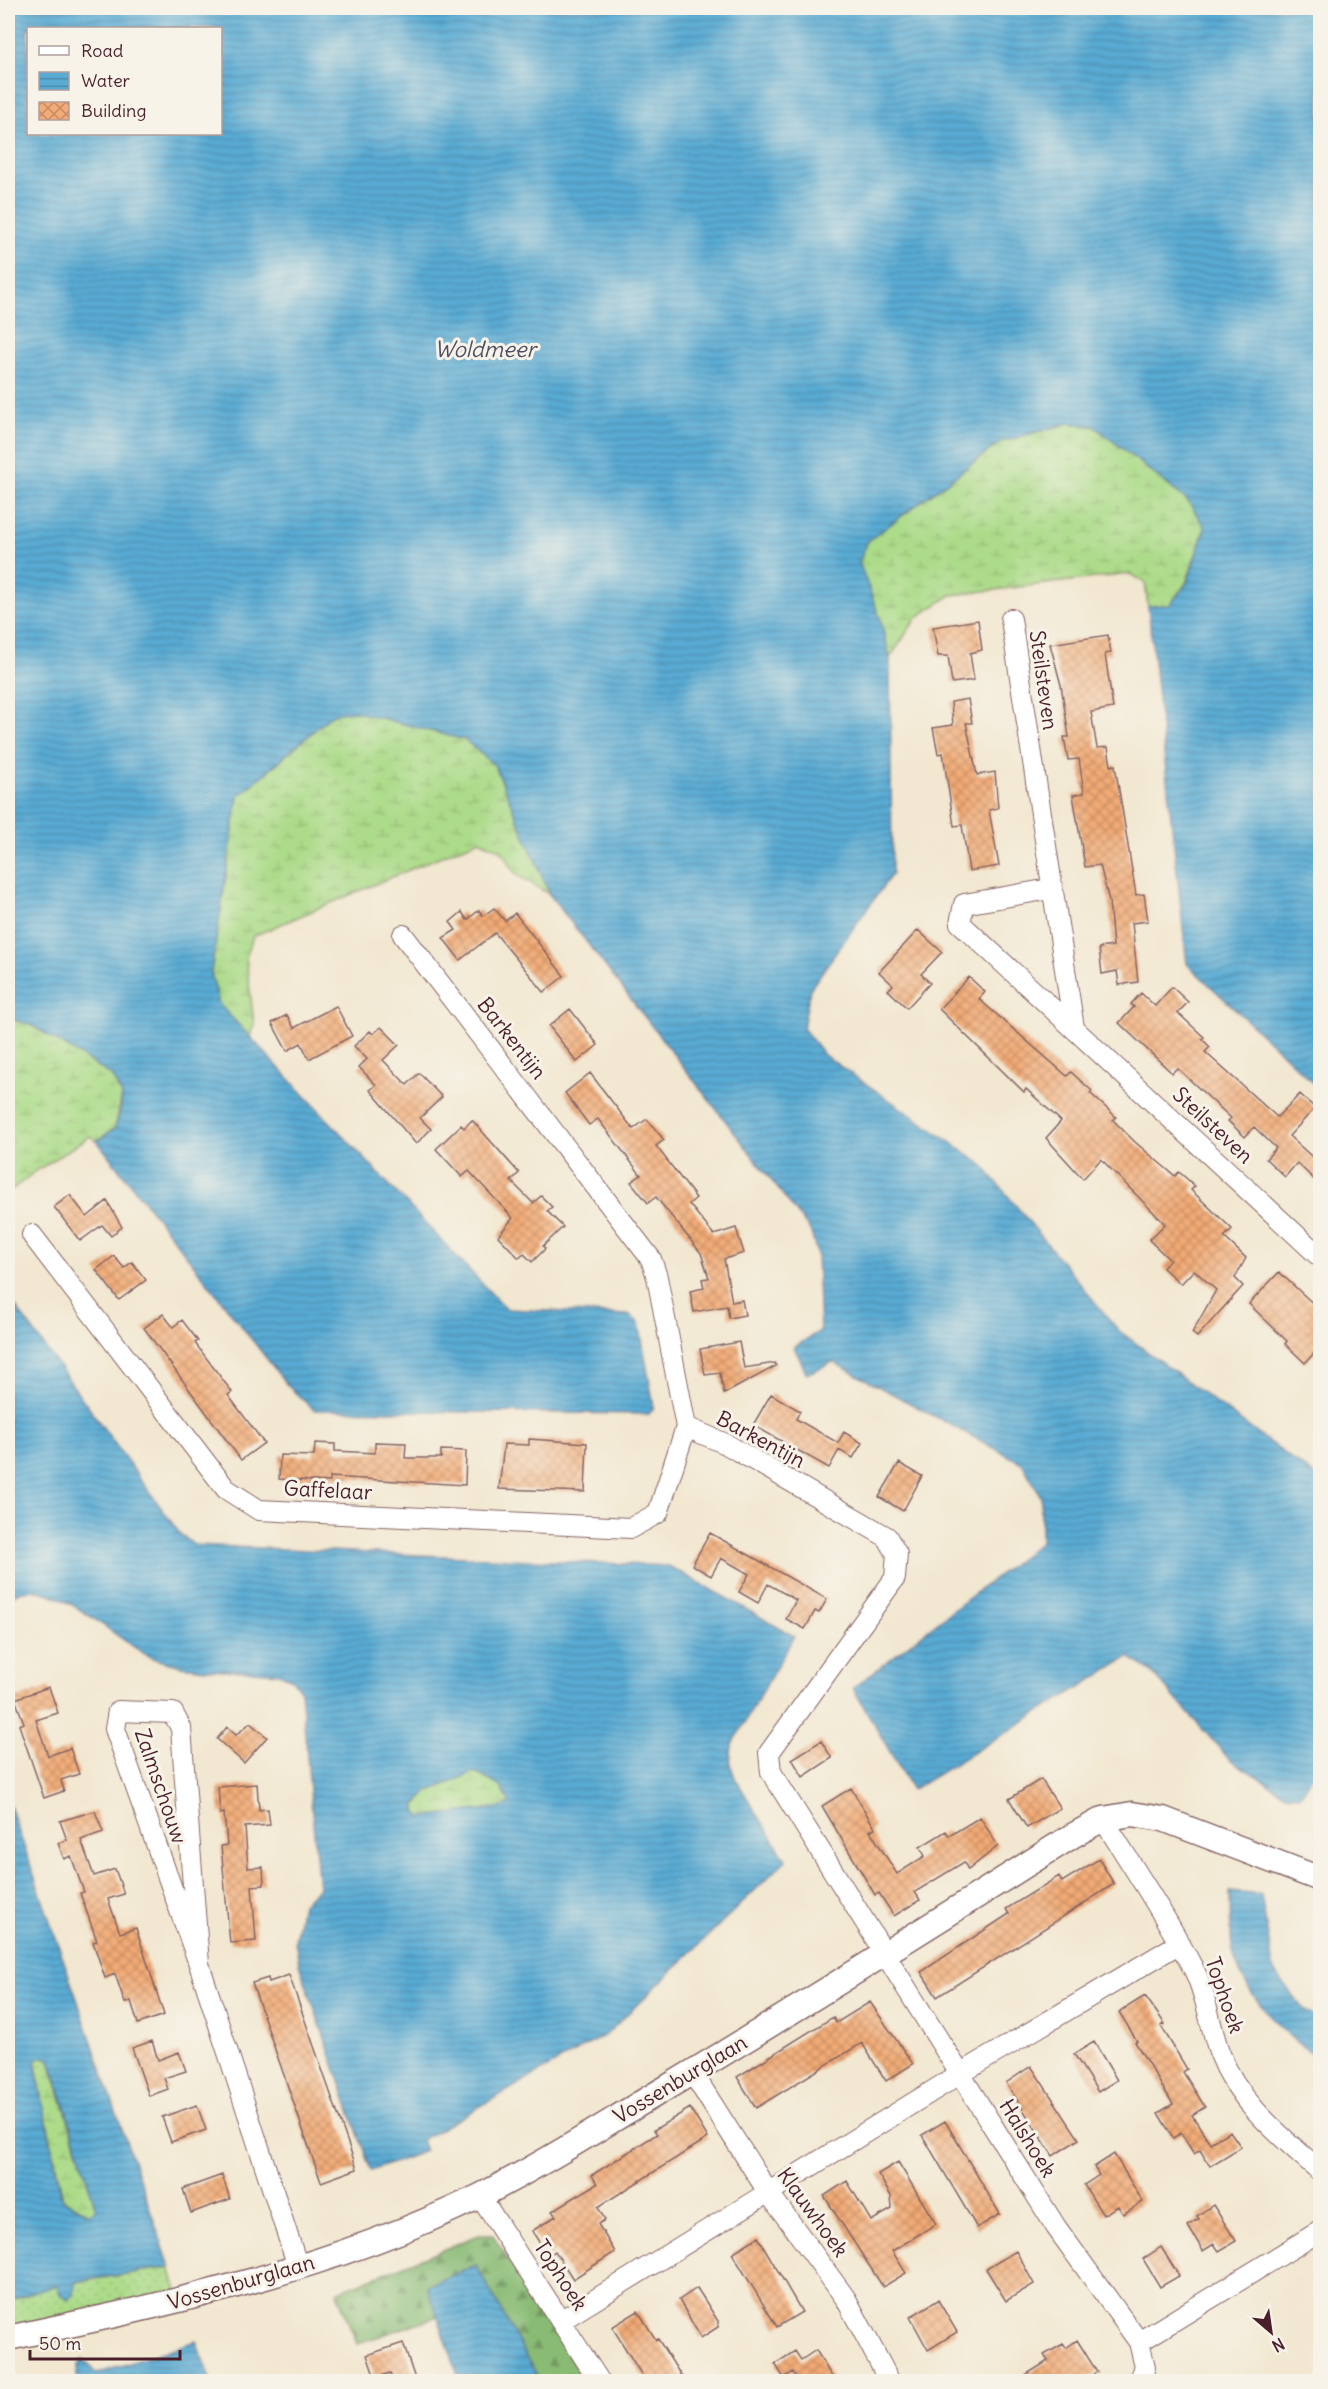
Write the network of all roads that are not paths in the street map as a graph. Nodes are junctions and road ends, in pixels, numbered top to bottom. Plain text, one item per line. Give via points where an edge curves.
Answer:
1 (1011, 619) dead end
2 (1050, 890) junction
3 (403, 935) dead end
4 (1074, 1028) junction
5 (32, 1235) dead end
6 (1320, 1257) edge
7 (686, 1427) junction
8 (1103, 1819) junction
9 (1320, 1879) edge
10 (1180, 1942) junction
11 (884, 1955) junction
12 (199, 1964) junction
13 (692, 2072) junction
14 (960, 2074) junction
15 (1320, 2171) edge
16 (768, 2193) junction
17 (480, 2196) junction
18 (1320, 2231) edge
19 (298, 2267) junction
20 (562, 2320) junction
21 (8, 2338) edge
22 (1139, 2342) junction
23 (600, 2382) edge
24 (890, 2382) edge
25 (1139, 2382) edge

1 - 2 street, Steilsteven
2 - 4 street, Steilsteven
2 - 4 street, Steilsteven via 964,904 960,923
3 - 7 street, Barkentijn via 651,1259
4 - 6 street, Steilsteven
5 - 7 street, Gaffelaar via 226,1489 259,1510 631,1528 658,1513
7 - 11 street, Barkentijn via 726,1444 887,1537 897,1554 895,1578 769,1753 771,1772
8 - 9 street, Vossenburglaan via 1132,1814 1162,1819
8 - 10 street, Tophoek
8 - 11 street, Vossenburglaan
10 - 14 street
10 - 15 street, Tophoek via 1196,1975 1232,2078 1252,2109
11 - 13 street, Vossenburglaan
11 - 14 street, Halshoek
12 - 12 street, Zalmschouw via 115,1729 118,1711 173,1713 182,1728
12 - 19 street, Zalmschouw
13 - 16 street, Klauwhoek
13 - 17 street, Vossenburglaan
14 - 16 street
14 - 22 street, Halshoek via 1056,2227
16 - 20 street
16 - 24 street, Klauwhoek via 846,2299
17 - 19 street, Vossenburglaan
17 - 20 street, Tophoek
18 - 22 street
19 - 21 street, Vossenburglaan via 181,2301
20 - 23 street, Tophoek
22 - 25 street via 1145,2367

